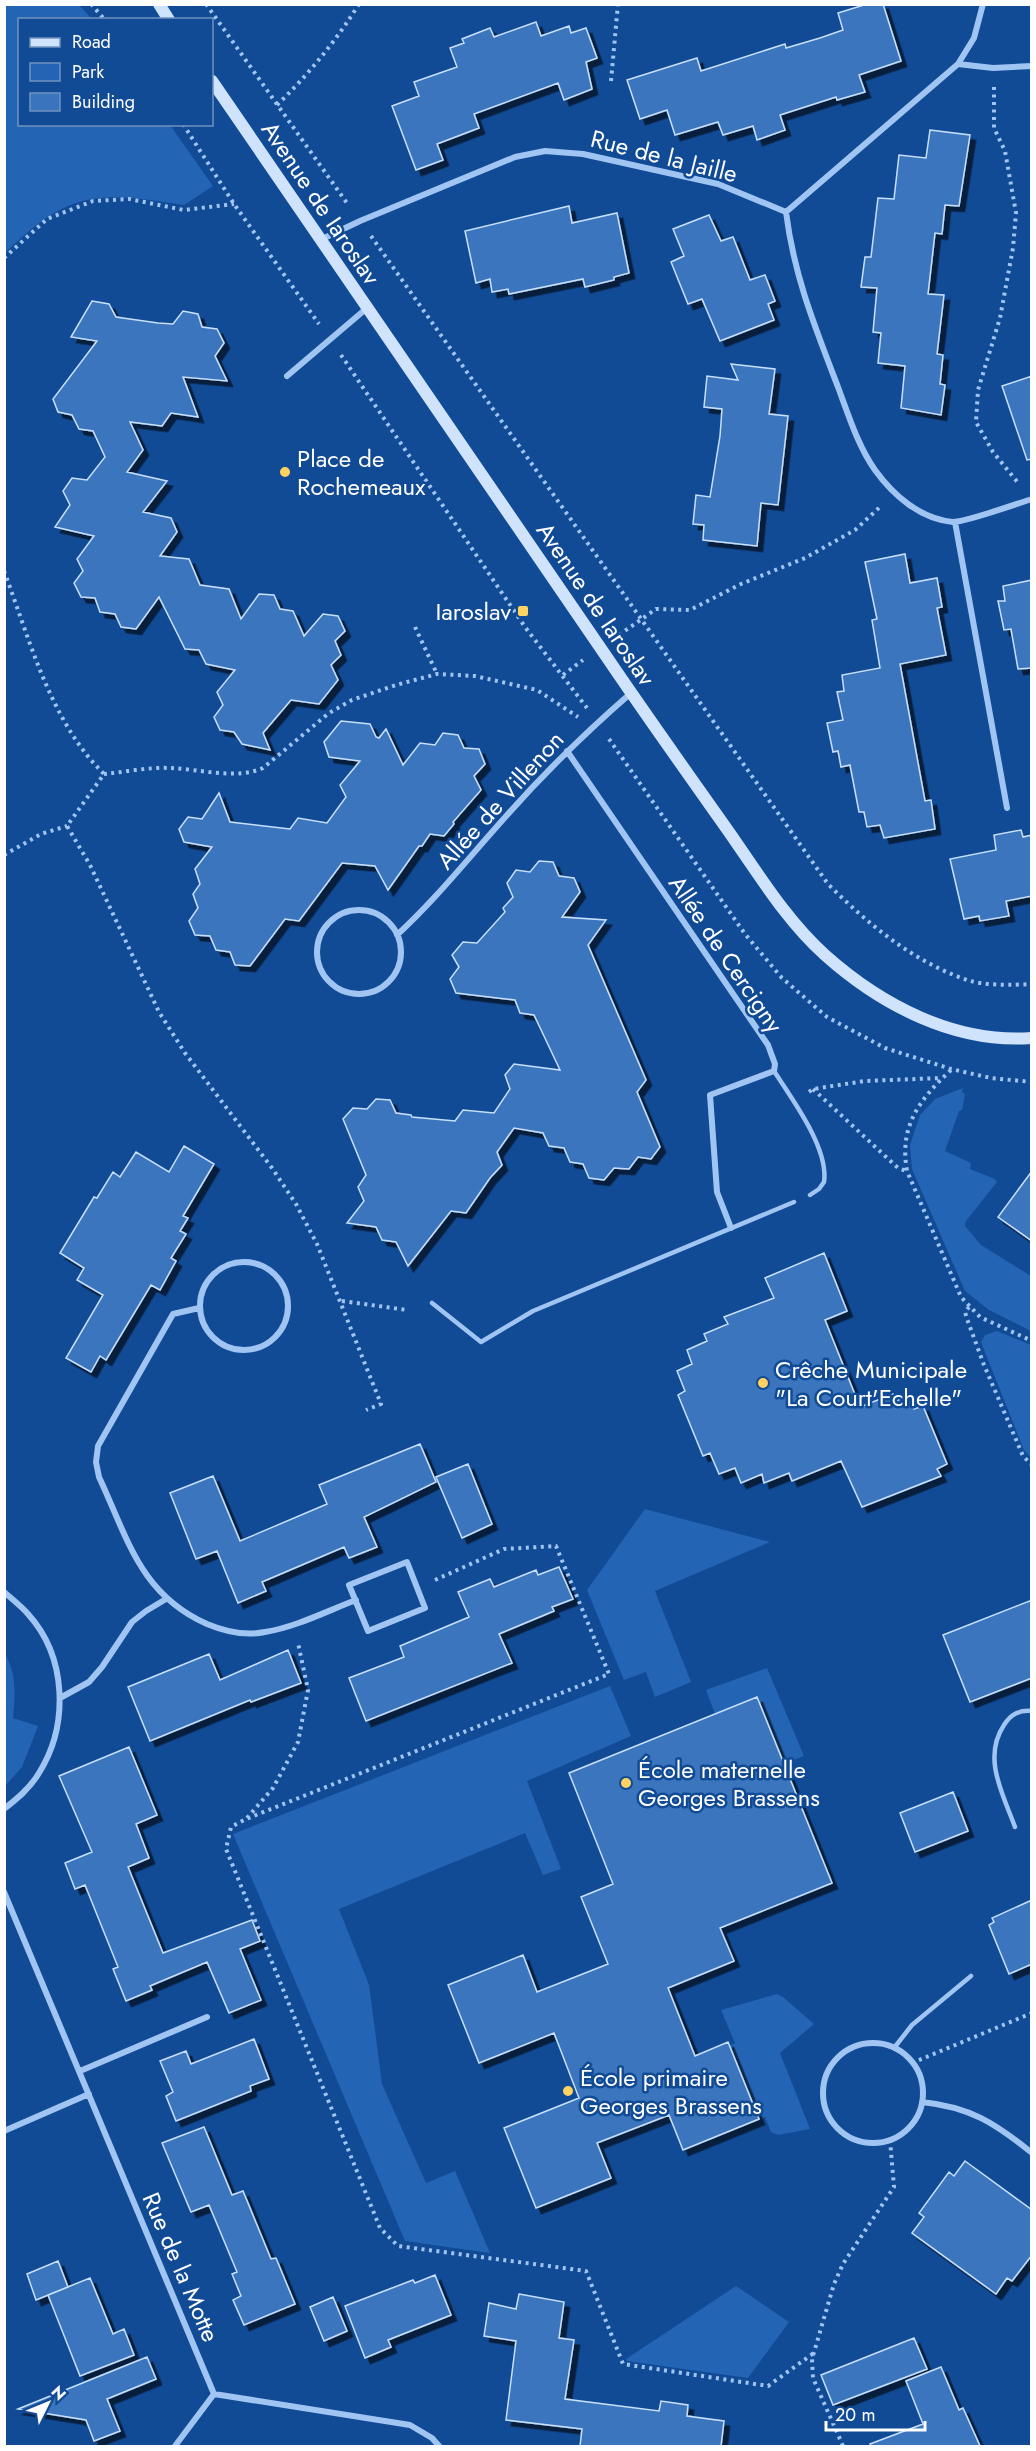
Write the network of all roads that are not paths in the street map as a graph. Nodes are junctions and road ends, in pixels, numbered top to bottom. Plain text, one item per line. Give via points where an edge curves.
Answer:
1 (159, 4) edge
2 (983, 4) edge
3 (169, 18) edge
4 (957, 64) junction
5 (1032, 66) edge
6 (213, 82) edge
7 (786, 212) junction
8 (320, 240) junction
9 (367, 308) junction
10 (287, 376) dead end
11 (1031, 499) edge
12 (954, 522) junction
13 (631, 693) junction
14 (567, 751) junction
15 (1007, 808) dead end
16 (398, 935) junction
17 (1032, 1038) edge
18 (774, 1071) junction
19 (810, 1195) dead end
20 (794, 1202) dead end
21 (731, 1228) junction
22 (432, 1303) dead end
23 (199, 1308) junction
24 (4, 1592) edge
25 (166, 1599) junction
26 (356, 1600) junction
27 (60, 1698) junction
28 (1032, 1711) edge
29 (4, 1809) edge
30 (1015, 1827) dead end
31 (4, 1892) edge
32 (972, 1976) dead end
33 (207, 2017) dead end
34 (894, 2048) junction
35 (80, 2071) junction
36 (89, 2094) junction
37 (922, 2102) junction
38 (4, 2131) edge
39 (1032, 2153) edge
40 (214, 2394) junction
41 (175, 2446) edge
42 (439, 2446) edge

1 - 3 street
2 - 4 street via 974,38
4 - 5 street via 993,69
4 - 7 street
6 - 8 street, Avenue de Iaroslav
7 - 8 street, Rue de la Jaille via 718,184 583,154 545,151 515,157
7 - 12 street via 801,291 852,425 874,469 895,494 919,510
8 - 9 street, Avenue de Iaroslav
9 - 10 street
9 - 13 street, Avenue de Iaroslav
11 - 12 street
12 - 15 street
13 - 14 street, Allée de Villenon
13 - 17 street, Avenue de Iaroslav via 784,910 824,955 906,1013 959,1030
14 - 16 street, Allée de Villenon via 428,907
14 - 18 street, Allée de Cercigny via 768,1045
16 - 16 street via 385,919 373,913 344,913 321,934 317,948 319,965 330,983 340,990 374,992 397,971 401,956
18 - 19 lane via 813,1137 825,1171 822,1186
18 - 21 street, Allée de Cercigny via 710,1095 717,1192
20 - 21 lane
21 - 22 lane via 533,1311 481,1342
23 - 23 street via 202,1323 222,1346 252,1351 278,1335 289,1307 283,1286 270,1270 243,1262 229,1264 207,1281
23 - 25 street via 173,1314 98,1446 96,1462 99,1477 139,1564
24 - 27 street via 30,1615 49,1647
25 - 26 street via 193,1617 242,1634 294,1624
25 - 27 street via 132,1622 89,1682
26 - 26 street via 368,1631 425,1608 407,1562 349,1585
27 - 29 street via 52,1748 24,1793
28 - 30 lane via 1017,1712 1006,1722 993,1757
31 - 35 street, Rue de la Motte
32 - 34 lane via 912,2025
33 - 35 street
34 - 37 street via 912,2063 922,2083
34 - 37 street via 869,2043 845,2053 829,2070 824,2091 828,2113 839,2129 867,2143 890,2140 912,2125
35 - 36 street, Rue de la Motte
36 - 38 street
36 - 40 street, Rue de la Motte
37 - 39 street via 973,2113
40 - 41 street
40 - 42 street via 410,2425

